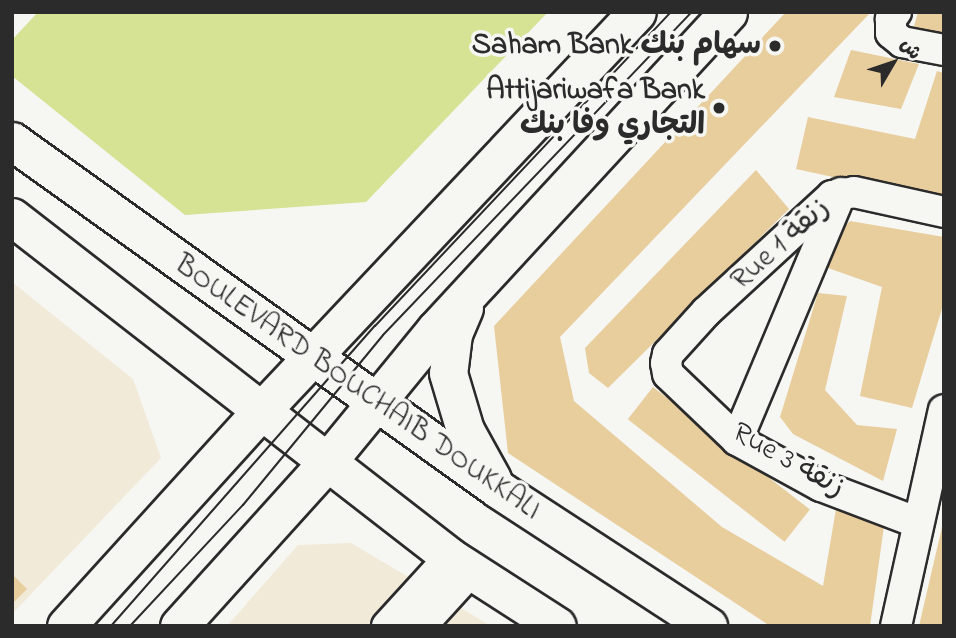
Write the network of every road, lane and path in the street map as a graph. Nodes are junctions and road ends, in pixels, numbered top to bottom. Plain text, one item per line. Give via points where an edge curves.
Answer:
1 (637, 12) edge
2 (728, 12) edge
3 (896, 12) edge
4 (944, 51) edge
5 (12, 141) edge
6 (841, 192) junction
7 (944, 212) edge
8 (12, 217) edge
9 (474, 287) junction
10 (677, 343) joint
11 (313, 356) junction
12 (377, 401) junction
13 (263, 409) junction
14 (944, 410) edge
15 (737, 440) junction
16 (327, 462) junction
17 (498, 489) junction
18 (916, 522) junction
19 (460, 564) junction
20 (66, 626) edge
21 (179, 626) edge
22 (387, 626) edge
23 (421, 626) edge
24 (556, 626) edge
25 (708, 626) edge
26 (896, 626) edge

1 - 11 main road
2 - 9 main road
3 - 4 street via 891,33 902,42
5 - 11 main road, BOULEVARD BOUCHAIB DOUKKALI via 185,269
6 - 7 street, Rue 1 زنقة
6 - 10 street, Rue 1 زنقة
6 - 15 street
8 - 13 main road
9 - 12 main road
9 - 17 main road via 453,334 448,373 464,430
10 - 15 street, Rue 3 زنقة via 668,354 668,374
11 - 12 main road, BOULEVARD BOUCHAIB DOUKKALI
11 - 13 main road
12 - 16 main road
12 - 17 main road, BOULEVARD BOUCHAIB DOUKKALI
13 - 16 main road
13 - 20 main road
14 - 18 street
15 - 18 street, Rue 3 زنقة via 821,486
16 - 19 main road
16 - 21 main road
17 - 25 main road, BOULEVARD BOUCHAIB DOUKKALI
18 - 26 street
19 - 22 street
19 - 23 street
19 - 24 main road

